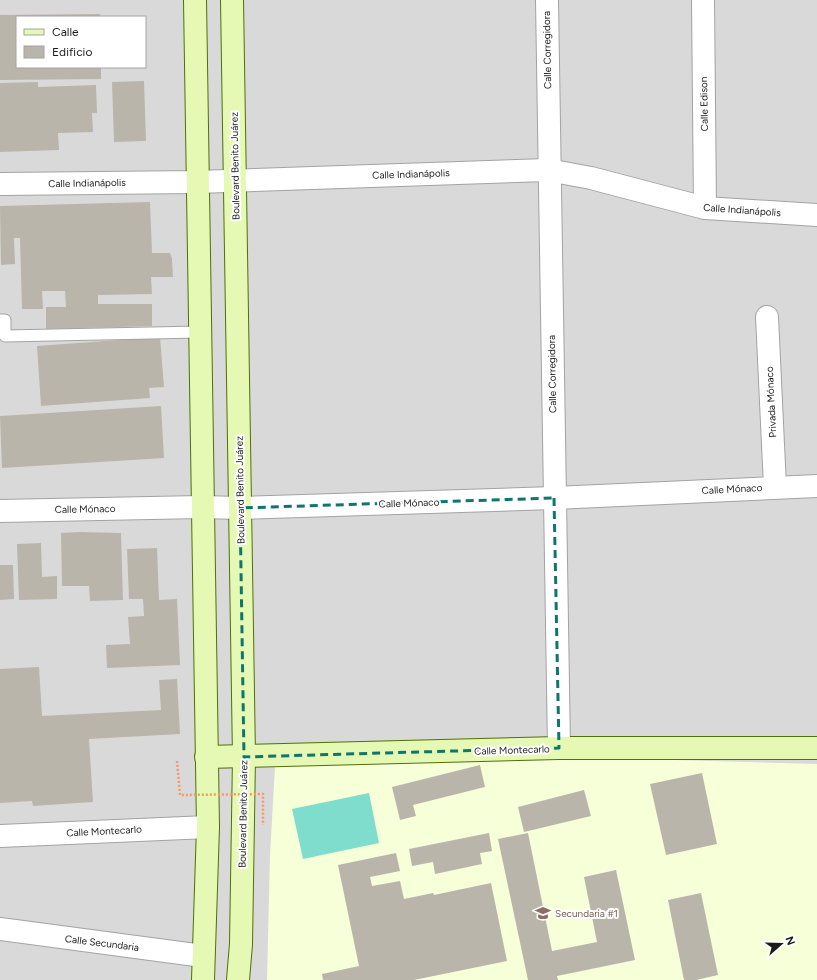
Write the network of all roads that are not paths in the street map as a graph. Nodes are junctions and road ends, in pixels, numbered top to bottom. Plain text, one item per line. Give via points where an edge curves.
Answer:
1 (195, 0) edge
2 (232, 0) edge
3 (547, 0) edge
4 (703, 0) edge
5 (548, 170) junction
6 (235, 180) junction
7 (197, 182) junction
8 (0, 184) edge
9 (705, 208) junction
10 (817, 215) edge
11 (2, 317) edge
12 (767, 317) dead end
13 (199, 332) junction
14 (817, 486) edge
15 (775, 487) junction
16 (554, 498) junction
17 (201, 507) junction
18 (240, 508) junction
19 (0, 511) edge
20 (559, 748) junction
21 (817, 748) edge
22 (206, 757) junction
23 (244, 757) junction
24 (208, 827) junction
25 (0, 836) edge
26 (0, 929) edge
27 (203, 956) junction
28 (203, 980) edge
29 (238, 980) edge

1 - 7 main road
2 - 6 main road, Boulevard Benito Juárez
3 - 5 street, Calle Corregidora
4 - 9 street, Calle Edison
5 - 6 street, Calle Indianápolis
5 - 9 street, Calle Indianápolis via 591,178
5 - 16 street, Calle Corregidora
6 - 7 street, Calle Indianápolis
6 - 18 main road, Boulevard Benito Juárez
7 - 8 street, Calle Indianápolis
7 - 13 main road
9 - 10 street, Calle Indianápolis
11 - 13 lane via 5,336
12 - 15 street, Privada Mónaco
13 - 17 main road
14 - 15 street, Calle Mónaco
15 - 16 street, Calle Mónaco
16 - 18 street, Calle Mónaco
16 - 20 street, Calle Corregidora
17 - 18 street, Calle Mónaco
17 - 19 street, Calle Mónaco
17 - 22 main road
18 - 23 main road, Boulevard Benito Juárez
20 - 21 main road, Calle Montecarlo
20 - 23 main road, Calle Montecarlo
22 - 23 main road, Calle Montecarlo
22 - 24 main road
23 - 29 main road, Boulevard Benito Juárez via 241,944
24 - 25 street, Calle Montecarlo
24 - 27 main road
26 - 27 street, Calle Secundaria
27 - 28 main road

